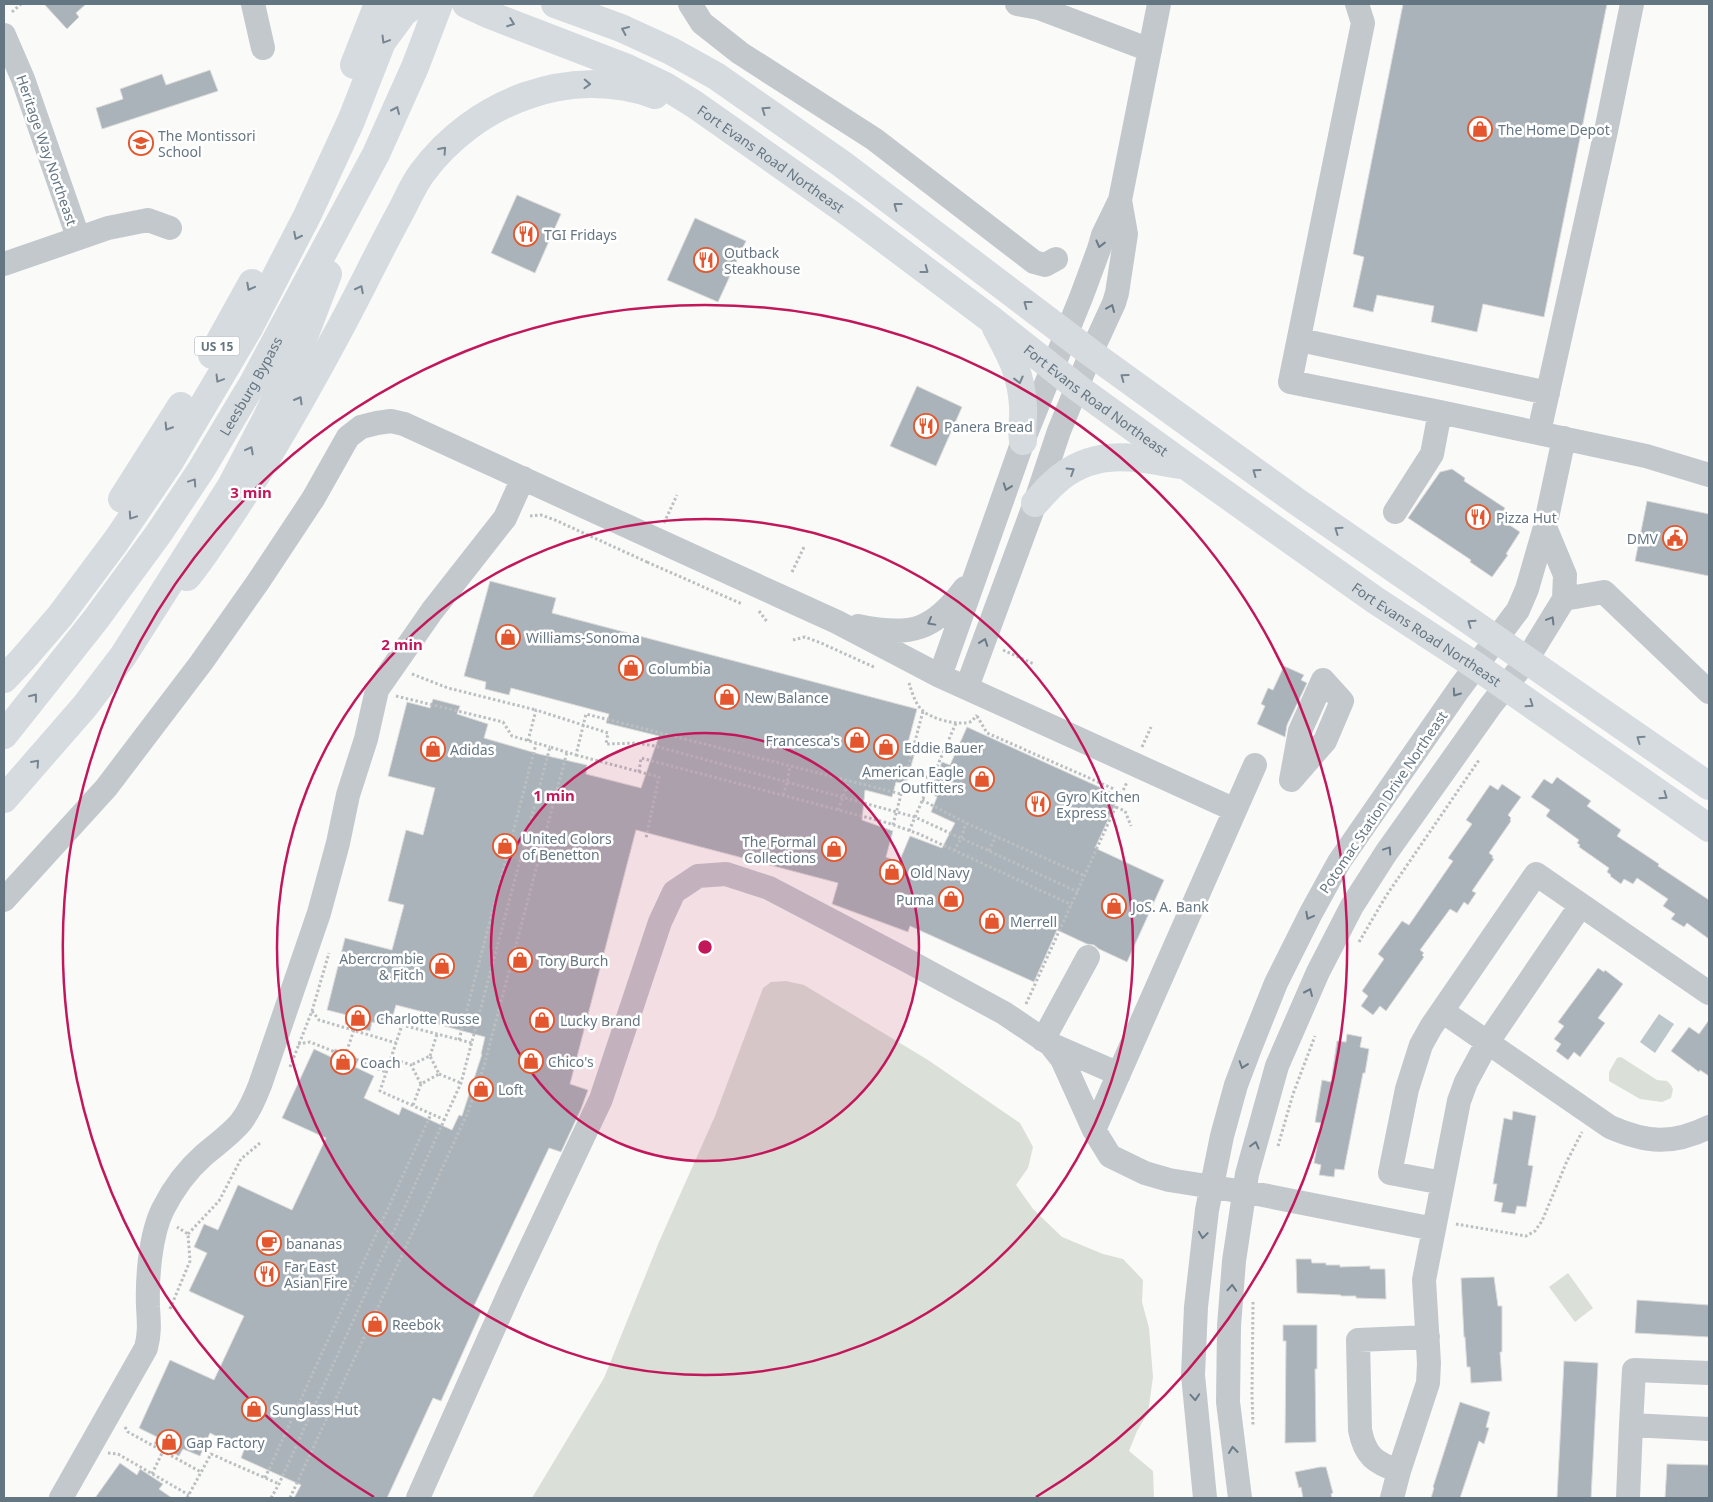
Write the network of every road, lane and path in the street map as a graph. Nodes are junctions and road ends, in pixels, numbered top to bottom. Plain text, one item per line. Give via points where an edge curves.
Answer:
1 (21, 4) edge
2 (253, 4) edge
3 (378, 4) edge
4 (416, 4) edge
5 (439, 4) edge
6 (466, 4) edge
7 (554, 4) edge
8 (690, 4) edge
9 (1017, 4) edge
10 (1159, 4) edge
11 (1357, 4) edge
12 (1632, 4) edge
13 (12, 12) dead end
14 (4, 35) edge
15 (263, 48) dead end
16 (1150, 50) junction
17 (744, 139) junction
18 (376, 154) junction
19 (1120, 200) junction
20 (170, 228) dead end
21 (78, 237) junction
22 (1056, 259) dead end
23 (4, 264) edge
24 (992, 320) junction
25 (1066, 333) junction
26 (1300, 340) junction
27 (1091, 353) junction
28 (1053, 367) junction
29 (1078, 388) junction
30 (1548, 393) junction
31 (1440, 412) junction
32 (1539, 432) junction
33 (1564, 438) junction
34 (1023, 441) junction
35 (1186, 466) junction
36 (1709, 475) edge
37 (523, 478) junction
38 (677, 495) dead end
39 (1035, 503) junction
40 (1395, 512) dead end
41 (530, 516) dead end
42 (664, 523) dead end
43 (1545, 527) junction
44 (805, 545) dead end
45 (650, 558) dead end
46 (646, 562) junction
47 (792, 572) dead end
48 (976, 574) junction
49 (1564, 599) junction
50 (743, 604) dead end
51 (752, 608) dead end
52 (837, 622) junction
53 (768, 623) dead end
54 (793, 640) dead end
55 (1496, 640) junction
56 (1012, 654) dead end
57 (123, 656) junction
58 (4, 659) edge
59 (1526, 661) junction
60 (1034, 664) dead end
61 (416, 666) dead end
62 (1476, 666) junction
63 (883, 671) dead end
64 (940, 676) junction
65 (4, 678) edge
66 (900, 679) dead end
67 (1330, 686) dead end
68 (967, 687) junction
69 (1506, 687) junction
70 (402, 688) dead end
71 (1709, 692) edge
72 (390, 698) junction
73 (536, 710) junction
74 (923, 711) junction
75 (956, 723) junction
76 (582, 726) junction
77 (1151, 727) dead end
78 (4, 735) edge
79 (1147, 736) dead end
80 (528, 741) junction
81 (914, 743) junction
82 (536, 744) junction
83 (550, 747) junction
84 (944, 750) junction
85 (567, 752) junction
86 (576, 755) junction
87 (1482, 757) dead end
88 (1255, 765) dead end
89 (790, 766) junction
90 (907, 770) junction
91 (639, 772) junction
92 (931, 779) junction
93 (1128, 779) dead end
94 (1291, 780) dead end
95 (849, 781) junction
96 (787, 783) junction
97 (1709, 786) edge
98 (901, 794) junction
99 (1122, 794) junction
100 (783, 795) junction
101 (843, 797) junction
102 (4, 799) edge
103 (922, 800) junction
104 (1116, 807) junction
105 (838, 810) junction
106 (1235, 810) junction
107 (897, 812) junction
108 (915, 817) junction
109 (966, 823) junction
110 (893, 825) junction
111 (1131, 826) dead end
112 (1709, 828) edge
113 (909, 831) junction
114 (996, 836) junction
115 (646, 838) dead end
116 (961, 839) junction
117 (954, 850) junction
118 (989, 851) junction
119 (1085, 876) junction
120 (1078, 892) junction
121 (4, 900) edge
122 (1072, 905) junction
123 (1581, 905) junction
124 (1358, 943) dead end
125 (330, 948) dead end
126 (1088, 957) dead end
127 (1709, 993) edge
128 (308, 1005) dead end
129 (312, 1011) junction
130 (1442, 1011) junction
131 (1022, 1025) junction
132 (354, 1030) junction
133 (1317, 1030) dead end
134 (437, 1034) junction
135 (459, 1040) junction
136 (1046, 1042) junction
137 (396, 1043) junction
138 (472, 1043) junction
139 (1488, 1043) junction
140 (294, 1044) dead end
141 (299, 1044) junction
142 (345, 1056) junction
143 (430, 1056) junction
144 (391, 1058) junction
145 (411, 1065) junction
146 (289, 1069) dead end
147 (386, 1072) junction
148 (439, 1074) junction
149 (1119, 1074) junction
150 (461, 1083) junction
151 (421, 1084) junction
152 (413, 1105) junction
153 (431, 1114) junction
154 (1593, 1116) junction
155 (445, 1120) junction
156 (1709, 1127) edge
157 (1094, 1130) junction
158 (260, 1143) dead end
159 (1276, 1152) dead end
160 (1442, 1183) junction
161 (1212, 1187) junction
162 (1243, 1192) junction
163 (1435, 1225) junction
164 (176, 1226) dead end
165 (188, 1234) junction
166 (1254, 1299) dead end
167 (169, 1318) dead end
168 (1428, 1336) junction
169 (1709, 1373) edge
170 (123, 1423) dead end
171 (1631, 1425) junction
172 (1709, 1429) edge
173 (1254, 1433) dead end
174 (163, 1451) junction
175 (102, 1452) dead end
176 (1399, 1471) junction
177 (201, 1472) junction
178 (152, 1474) junction
179 (265, 1478) junction
180 (279, 1484) junction
181 (188, 1497) edge
182 (61, 1498) edge
183 (271, 1498) edge
184 (290, 1498) edge
185 (418, 1498) edge
186 (1204, 1498) edge
187 (1240, 1498) edge
188 (1392, 1498) edge
189 (1628, 1498) edge

1 - 13 path
2 - 15 street
3 -> 58 main road, US 15 via 299,194 220,340 120,502
4 -> 65 main road via 404,12 382,42 351,121 307,216 249,328 174,454 116,541 60,616
18 -> 5 main road, Leesburg Bypass
6 -> 17 main road, Fort Evans Road Northeast via 665,86
25 -> 7 main road via 842,164 716,76 621,28
8 - 22 street via 702,23 740,53 874,139 1034,262 1045,265
9 - 16 street via 1039,8
10 - 16 street
11 - 26 street via 1363,22
12 - 30 street
14 - 21 street, Heritage Way Northeast via 24,79
16 - 19 street
17 -> 24 main road, Fort Evans Road Northeast
57 -> 17 main road via 190,574 248,490 338,332 422,174 465,128 494,110 550,88 577,84 606,85 639,90 665,99
57 -> 18 main road via 231,486 266,419 300,347
78 -> 18 main road, Leesburg Bypass via 107,603 201,470 253,383
19 -> 25 street via 1102,235
27 -> 19 street via 1117,293 1126,234
20 - 21 street via 148,220
21 - 23 street
24 - 28 main road, Fort Evans Road Northeast
24 -> 34 main road via 1021,380
25 - 27 main road
25 - 28 street
26 - 30 street
26 - 31 street via 1290,382
27 - 29 street
55 -> 27 main road
28 - 29 main road, Fort Evans Road Northeast
28 - 34 street
29 - 35 main road, Fort Evans Road Northeast
29 - 39 street via 1059,431
30 - 32 street
31 - 32 street
31 - 40 street via 1432,454
32 - 33 street
33 - 36 street via 1646,456
33 - 43 street, Potomac Station Drive Northeast
34 -> 48 street
39 -> 35 main road via 1055,482 1093,460 1111,456 1143,458
35 - 62 main road, Fort Evans Road Northeast via 1375,600
37 - 52 street
37 - 72 street via 505,518 432,611
37 - 121 street via 404,424 377,423 361,427 348,437 313,499 196,671 106,788
38 - 42 path
68 -> 39 street
41 - 46 path via 541,515 555,520
43 - 49 street via 1564,575
43 - 55 street, Potomac Station Drive Northeast via 1518,610
44 - 47 path
45 - 46 path
46 - 50 path
48 -> 52 street via 943,615 928,625 882,631
48 - 64 street
59 -> 49 street
49 - 71 street via 1604,592
51 - 53 path via 761,612
52 - 64 street
54 - 63 path via 805,638 821,642
55 - 59 main road
55 - 62 street, Potomac Station Drive Northeast
56 - 60 path
102 -> 57 main road via 85,706
59 - 69 street
97 -> 59 main road
61 - 73 path via 410,674 448,688
62 - 69 main road, Fort Evans Road Northeast
62 -> 161 street, Potomac Station Drive Northeast via 1339,862 1294,946 1236,1085
64 - 68 street
66 - 74 path via 909,683
67 - 94 street via 1307,733
68 - 106 street
69 -> 112 main road, Fort Evans Road Northeast
162 -> 69 street via 1277,1066 1318,972 1352,906 1386,853
70 - 72 path
72 - 80 path via 503,722 512,736
72 - 182 street via 366,738 348,795 322,906 260,1085 241,1122 190,1169 162,1210 151,1259 150,1334 146,1348
73 - 76 path
73 - 80 path
74 - 75 path
74 - 81 path
75 - 84 path
75 - 99 path via 972,721 978,714 987,734
76 - 86 path
76 - 89 path via 586,714
76 - 96 path via 608,733 606,744 655,746
77 - 79 path
80 - 82 path
81 - 84 path
81 - 90 path
82 - 83 path
82 - 135 path
83 - 85 path
83 - 138 path
84 - 92 path
85 - 86 path
85 - 184 path via 484,1066 468,1112
86 - 91 path
87 - 124 path via 1386,896
88 - 106 street
89 - 95 path
89 - 96 path
90 - 92 path
90 - 98 path
91 - 100 path via 641,758
91 - 115 path via 659,777
92 - 103 path
93 - 99 path
95 - 98 path
95 - 101 path
96 - 100 path
96 - 101 path
98 - 107 path
99 - 104 path
100 - 105 path
101 - 105 path
101 - 107 path
103 - 108 path
103 - 109 path
104 - 111 path via 1124,811
104 - 119 path
105 - 110 path
106 - 149 street
107 - 108 path
107 - 110 path
108 - 113 path
108 - 116 path
109 - 114 path
109 - 116 path
110 - 113 path
113 - 117 path
114 - 118 path
114 - 119 path
116 - 117 path
116 - 118 path
117 - 122 path
118 - 120 path
119 - 120 path
120 - 122 path
122 - 131 path via 1024,1010
123 - 127 street
123 - 130 street via 1536,874
123 - 139 street
125 - 129 path
126 - 136 street
128 - 129 path
129 - 132 path via 320,1020
129 - 141 path
130 - 139 street
130 - 160 street via 1430,1027 1416,1061 1390,1172
131 - 136 street
131 - 185 street via 769,888 726,874 698,876 674,892 660,922 601,1100 512,1287
132 - 137 path
132 - 142 path
133 - 159 path
134 - 135 path
134 - 137 path via 402,1025
134 - 143 path
135 - 138 path
136 - 149 street
136 - 157 street via 1062,1059
137 - 144 path
138 - 150 path
139 - 154 street
139 - 160 street via 1466,1082
140 - 141 path
141 - 142 path via 310,1042
141 - 146 path
142 - 147 path
143 - 145 path
143 - 148 path
144 - 145 path
144 - 147 path
145 - 151 path
147 - 152 path via 380,1090
148 - 150 path
148 - 151 path
149 - 157 street
150 - 155 path
151 - 152 path
152 - 153 path
153 - 155 path
153 - 179 path
154 - 156 street via 1631,1136 1654,1140 1675,1139
154 - 163 path via 1574,1146 1535,1231 1526,1236
155 - 180 path
157 - 161 street via 1110,1156 1145,1174
158 - 165 path via 240,1159 220,1201
160 - 163 street
161 - 162 street
161 -> 186 street, Potomac Station Drive Northeast via 1203,1237 1193,1376
162 - 163 street
187 -> 162 street via 1228,1402 1229,1326
163 - 168 street via 1424,1280
164 - 165 path
165 - 167 path via 190,1261
166 - 173 path
168 - 176 street via 1428,1383
168 - 176 street via 1358,1340 1363,1444 1381,1465
169 - 171 street via 1634,1370
170 - 174 path via 128,1432
171 - 172 street
171 - 189 street
174 - 177 path
174 - 178 path
175 - 178 path via 118,1454
176 - 188 street
177 - 179 path via 211,1454
177 - 181 path
178 - 181 path
179 - 180 path
180 - 183 path

